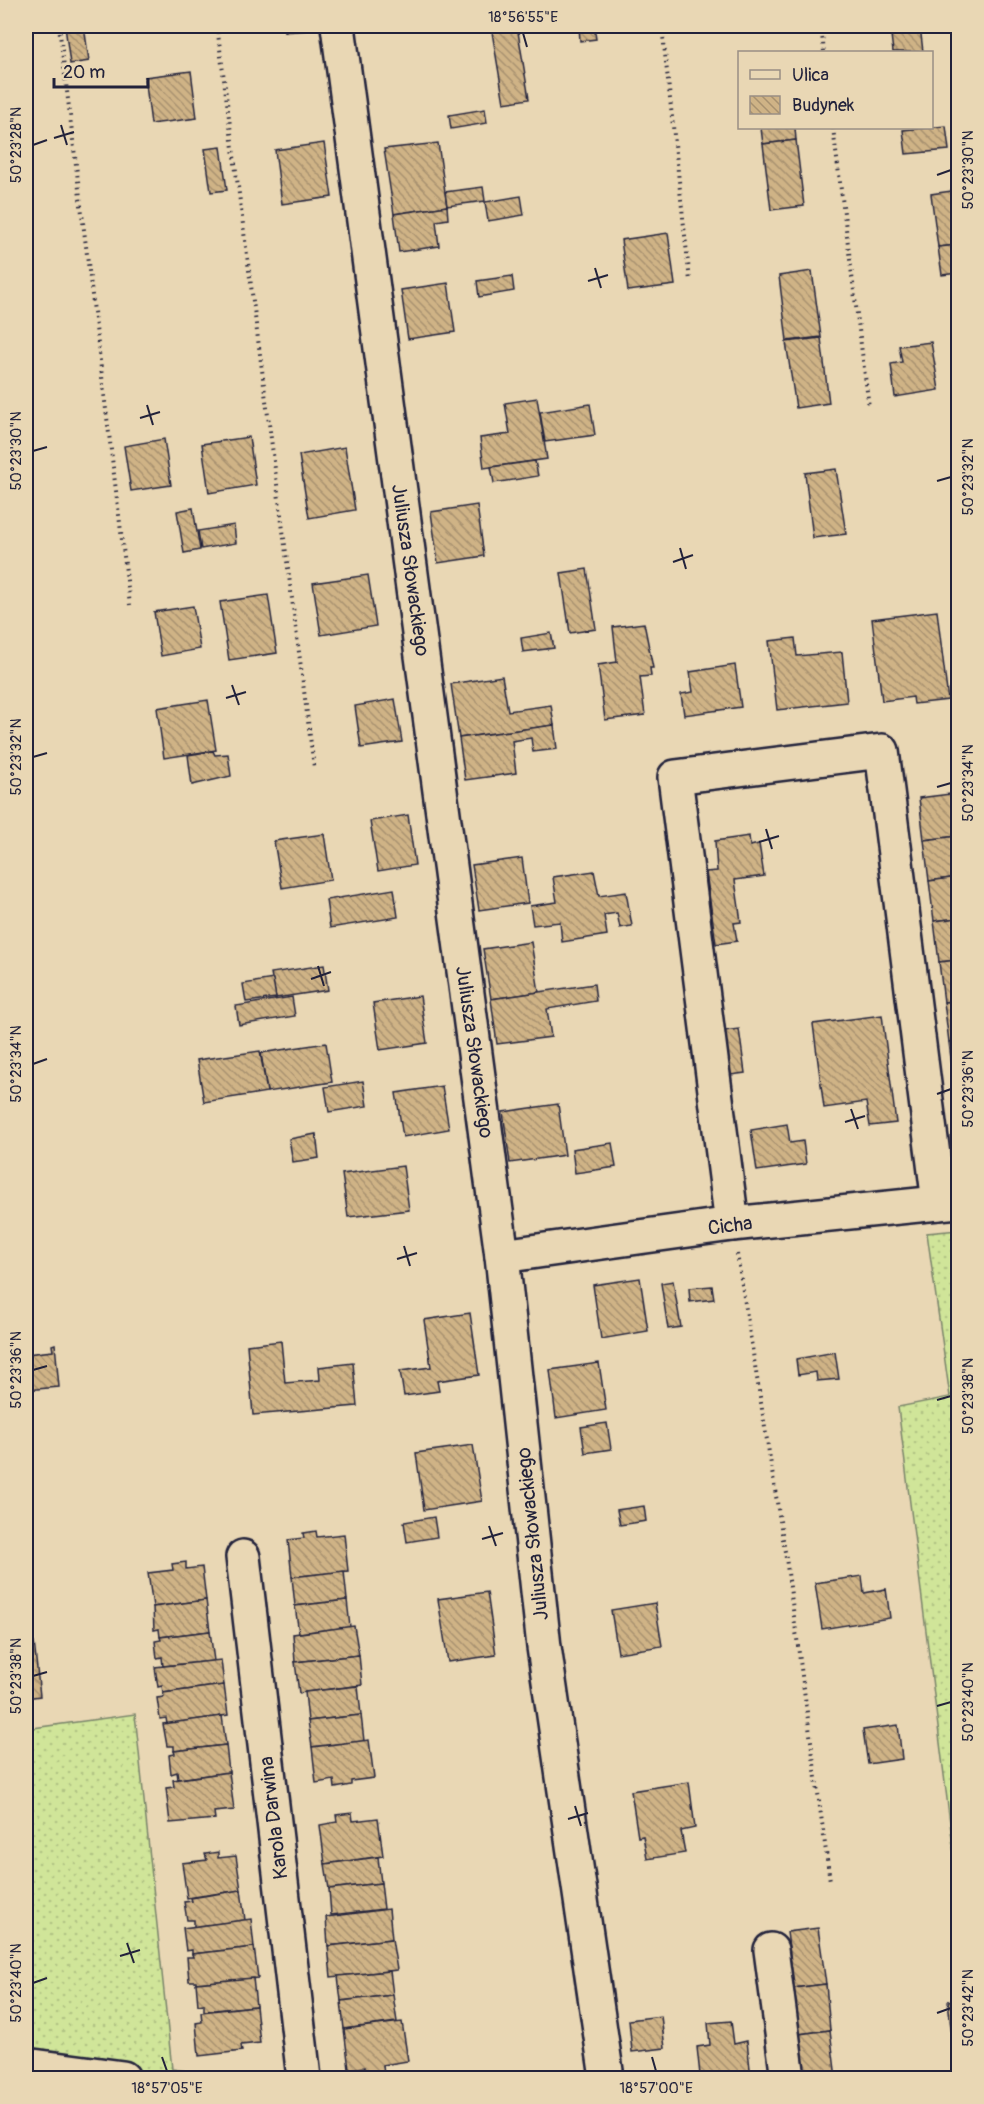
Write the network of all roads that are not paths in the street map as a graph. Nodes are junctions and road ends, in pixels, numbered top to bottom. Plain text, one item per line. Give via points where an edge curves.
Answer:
1 (338, 26) edge
2 (949, 1202) edge
3 (732, 1224) junction
4 (502, 1256) junction
5 (243, 1557) dead end
6 (771, 1950) dead end
7 (26, 2064) edge
8 (123, 2079) edge
9 (304, 2079) edge
10 (607, 2079) edge
11 (788, 2079) edge

1 - 4 street, Juliusza Słowackiego
2 - 3 street, Cicha
2 - 3 street via 882,751 675,777
3 - 4 street, Cicha
4 - 10 street, Juliusza Słowackiego via 544,1647
5 - 9 street, Karola Darwina
6 - 11 street
7 - 8 street

